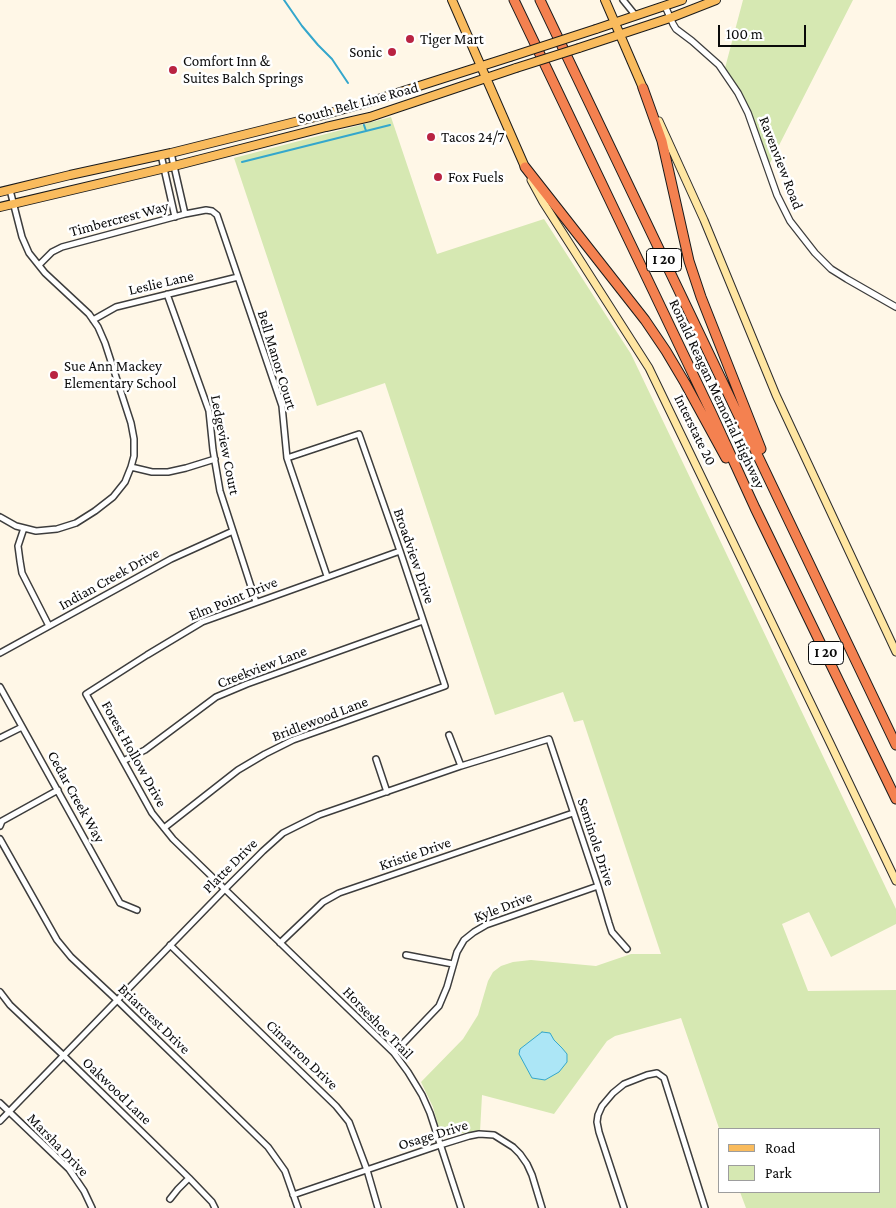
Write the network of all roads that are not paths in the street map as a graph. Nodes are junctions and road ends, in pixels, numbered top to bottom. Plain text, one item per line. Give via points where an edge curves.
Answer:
1 (452, 0) edge
2 (514, 0) edge
3 (540, 0) edge
4 (605, 0) edge
5 (623, 0) edge
6 (682, 0) edge
7 (716, 0) edge
8 (665, 6) junction
9 (636, 16) junction
10 (670, 18) junction
11 (615, 22) junction
12 (620, 34) junction
13 (480, 66) junction
14 (485, 79) junction
15 (644, 88) junction
16 (390, 95) junction
17 (395, 109) junction
18 (323, 115) junction
19 (287, 124) junction
20 (326, 127) junction
21 (291, 136) junction
22 (171, 153) junction
23 (161, 155) junction
24 (174, 166) junction
25 (164, 168) junction
26 (525, 168) junction
27 (10, 190) junction
28 (0, 192) edge
29 (13, 204) junction
30 (0, 207) edge
31 (212, 211) joint
32 (185, 214) junction
33 (175, 217) junction
34 (39, 265) junction
35 (238, 278) junction
36 (167, 294) junction
37 (896, 307) edge
38 (93, 320) junction
39 (287, 458) junction
40 (214, 459) junction
41 (131, 467) junction
42 (755, 508) junction
43 (0, 517) edge
44 (788, 519) junction
45 (24, 528) junction
46 (233, 531) junction
47 (400, 551) junction
48 (327, 576) junction
49 (256, 602) junction
50 (423, 621) junction
51 (49, 626) junction
52 (896, 652) edge
53 (0, 653) edge
54 (445, 686) joint
55 (0, 687) edge
56 (86, 694) joint
57 (22, 726) junction
58 (449, 735) dead end
59 (0, 738) edge
60 (549, 739) joint
61 (896, 745) edge
62 (376, 759) dead end
63 (123, 761) junction
64 (461, 766) junction
65 (58, 790) junction
66 (387, 792) junction
67 (896, 799) edge
68 (573, 813) junction
69 (0, 826) edge
70 (164, 828) junction
71 (0, 839) edge
72 (896, 881) edge
73 (598, 886) junction
74 (225, 889) junction
75 (137, 910) dead end
76 (280, 943) junction
77 (170, 945) junction
78 (627, 949) dead end
79 (406, 955) dead end
80 (452, 964) junction
81 (0, 992) edge
82 (117, 1000) junction
83 (394, 1054) junction
84 (64, 1056) junction
85 (0, 1103) edge
86 (9, 1112) junction
87 (0, 1122) edge
88 (440, 1145) junction
89 (367, 1170) junction
90 (189, 1178) junction
91 (293, 1195) junction
92 (170, 1199) dead end
93 (92, 1208) edge
94 (215, 1208) edge
95 (298, 1208) edge
96 (378, 1208) edge
97 (461, 1208) edge
98 (542, 1208) edge
99 (624, 1208) edge
100 (704, 1208) edge

1 - 13 main road, Interstate 20
2 - 42 highway, Ronald Reagan Memorial Highway / I 20
3 - 44 highway, Ronald Reagan Memorial Highway / I 20
4 - 11 main road
5 - 9 street
6 - 8 main road, South Belt Line Road
7 - 10 main road, South Belt Line Road
8 - 9 main road, South Belt Line Road
8 - 10 street, Ravenview Road
9 - 11 main road, South Belt Line Road
10 - 12 main road, South Belt Line Road
10 - 37 street, Ravenview Road via 676,29 719,65 738,93 777,195 790,221 814,253 831,269
11 - 12 main road
11 - 13 main road, South Belt Line Road, bridge
12 - 14 main road, South Belt Line Road, bridge
12 - 15 main road
13 - 14 main road, Interstate 20
13 - 16 main road, South Belt Line Road
14 - 17 main road, South Belt Line Road
14 - 26 main road, Interstate 20
15 - 44 highway via 662,141 682,234 698,288
15 - 52 main road via 704,220 782,410
16 - 17 main road
16 - 18 main road, South Belt Line Road
17 - 20 main road, South Belt Line Road
18 - 19 main road, South Belt Line Road
18 - 20 main road
19 - 21 main road
19 - 22 main road, South Belt Line Road
20 - 21 main road, South Belt Line Road
21 - 24 main road, South Belt Line Road
22 - 23 main road, South Belt Line Road
22 - 24 street
23 - 25 street
23 - 27 main road, South Belt Line Road
24 - 25 main road, South Belt Line Road
24 - 32 street
25 - 29 main road, South Belt Line Road
25 - 33 street
26 - 42 highway via 666,351
26 - 72 main road, Interstate 20 via 543,202 649,368
27 - 28 main road, South Belt Line Road
27 - 29 street
29 - 30 main road, South Belt Line Road
29 - 34 street via 22,237
31 - 32 street, Timbercrest Way
31 - 35 street, Bell Manor Court via 217,215
32 - 33 street, Timbercrest Way
33 - 34 street, Timbercrest Way via 62,246
34 - 38 street
35 - 36 street, Leslie Lane
35 - 39 street, Bell Manor Court via 282,406
36 - 38 street, Leslie Lane via 116,306
36 - 40 street, Ledgeview Court via 209,411
38 - 41 street via 105,343 131,423 134,456
39 - 47 street, Broadview Drive via 360,434
39 - 48 street, Bell Manor Court
40 - 41 street via 168,472
40 - 46 street, Ledgeview Court
41 - 45 street via 125,482 113,497 76,523 57,529 36,531
42 - 67 highway, Ronald Reagan Memorial Highway / I 20
43 - 45 street
44 - 61 highway, Ronald Reagan Memorial Highway / I 20
45 - 51 street via 18,546 22,573
46 - 49 street, Ledgeview Court
46 - 51 street, Indian Creek Drive via 171,559
47 - 48 street, Elm Point Drive
47 - 50 street, Broadview Drive
48 - 49 street, Elm Point Drive
49 - 56 street, Elm Point Drive via 202,622
50 - 54 street, Broadview Drive
50 - 63 street, Creekview Lane via 216,697 146,750
51 - 53 street, Indian Creek Drive
54 - 70 street, Bridlewood Lane via 293,740 265,754 238,770
55 - 57 street, Cedar Creek Way
56 - 63 street, Forest Hollow Drive
57 - 59 street
57 - 65 street, Cedar Creek Way
58 - 64 street
60 - 64 street, Platte Drive
60 - 68 street, Seminole Drive
62 - 66 street
63 - 70 street, Forest Hollow Drive via 152,814
64 - 66 street, Platte Drive
65 - 69 street via 2,821
65 - 75 street, Cedar Creek Way via 120,903
66 - 74 street, Platte Drive via 319,815 283,833
68 - 73 street, Seminole Drive
68 - 76 street, Kristie Drive via 339,893 323,902
70 - 74 street, Forest Hollow Drive
71 - 82 street, Briarcrest Drive via 57,940
73 - 78 street, Seminole Drive via 612,932
73 - 80 street, Kyle Drive via 486,925 464,940
74 - 76 street, Horseshoe Trail
74 - 77 street, Platte Drive
76 - 83 street, Horseshoe Trail
77 - 82 street, Platte Drive
77 - 89 street, Cimarron Drive via 336,1106 349,1122
79 - 80 street
80 - 83 street, Kyle Drive via 439,1006
81 - 84 street, Oakwood Lane
82 - 84 street, Platte Drive
82 - 91 street, Briarcrest Drive via 268,1147 285,1171
83 - 88 street, Horseshoe Trail via 422,1095
84 - 86 street, Platte Drive
84 - 90 street, Oakwood Lane
85 - 86 street, Marsha Drive
86 - 87 street, Platte Drive
86 - 93 street, Marsha Drive via 68,1169
88 - 89 street, Osage Drive
88 - 97 street, Horseshoe Trail
88 - 98 street, Osage Drive via 479,1134 494,1135 504,1141 527,1164
89 - 91 street, Osage Drive
89 - 96 street, Cimarron Drive
90 - 92 street
90 - 94 street, Oakwood Lane
91 - 95 street, Briarcrest Drive
99 - 100 street via 599,1132 598,1115 602,1106 624,1084 657,1073 664,1078

